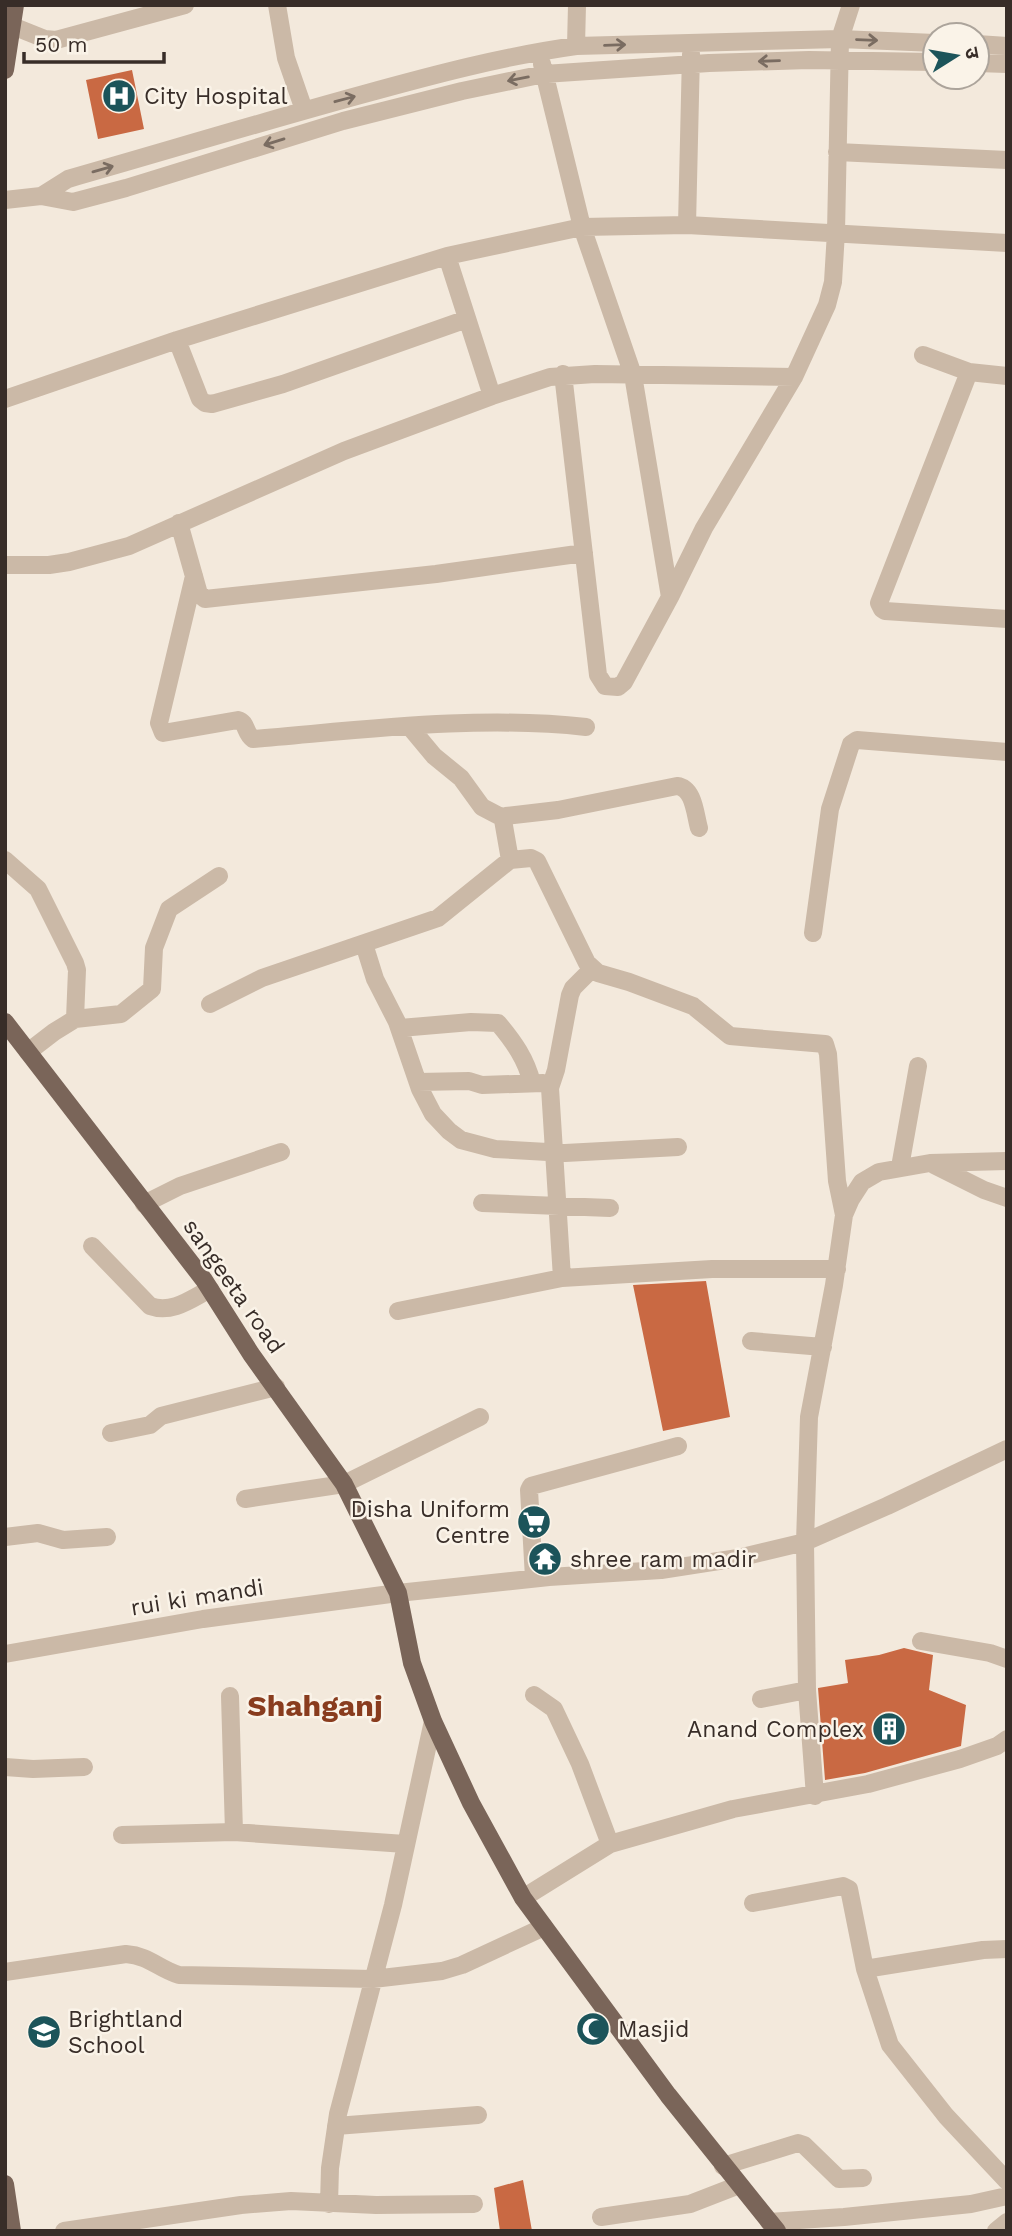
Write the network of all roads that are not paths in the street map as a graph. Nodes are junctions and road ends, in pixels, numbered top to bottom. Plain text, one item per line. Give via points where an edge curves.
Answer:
1 (15, 5) edge
2 (185, 5) edge
3 (277, 5) edge
4 (577, 5) edge
5 (851, 5) edge
6 (8, 24) edge
7 (840, 39) junction
8 (921, 42) edge
9 (691, 43) junction
10 (576, 46) junction
11 (541, 51) junction
12 (839, 60) junction
13 (921, 62) edge
14 (691, 65) junction
15 (5, 70) edge
16 (544, 74) junction
17 (304, 110) junction
18 (837, 152) junction
19 (1007, 160) edge
20 (41, 196) junction
21 (5, 200) edge
22 (687, 225) junction
23 (582, 227) junction
24 (836, 232) junction
25 (1007, 243) edge
26 (447, 256) junction
27 (467, 319) junction
28 (177, 340) junction
29 (923, 355) dead end
30 (969, 372) junction
31 (563, 374) junction
32 (634, 375) junction
33 (1007, 376) edge
34 (794, 377) junction
35 (492, 396) junction
36 (5, 399) edge
37 (180, 523) junction
38 (584, 553) junction
39 (5, 565) edge
40 (194, 576) junction
41 (670, 597) junction
42 (1007, 619) edge
43 (408, 726) junction
44 (586, 727) dead end
45 (1007, 752) edge
46 (503, 818) junction
47 (699, 828) dead end
48 (5, 860) edge
49 (510, 860) junction
50 (219, 876) dead end
51 (813, 933) dead end
52 (364, 944) junction
53 (592, 969) junction
54 (210, 1004) dead end
55 (75, 1019) junction
56 (5, 1022) edge
57 (400, 1028) junction
58 (29, 1052) junction
59 (918, 1066) dead end
60 (418, 1082) junction
61 (550, 1082) junction
62 (532, 1083) junction
63 (678, 1147) dead end
64 (281, 1152) dead end
65 (552, 1152) junction
66 (1007, 1161) edge
67 (930, 1163) junction
68 (900, 1167) junction
69 (1007, 1198) edge
70 (482, 1203) dead end
71 (144, 1204) junction
72 (556, 1206) junction
73 (610, 1208) dead end
74 (844, 1215) junction
75 (92, 1246) dead end
76 (837, 1269) junction
77 (562, 1278) junction
78 (210, 1289) junction
79 (398, 1311) dead end
80 (751, 1341) dead end
81 (823, 1347) junction
82 (276, 1387) junction
83 (480, 1417) dead end
84 (111, 1433) dead end
85 (678, 1446) dead end
86 (1007, 1449) edge
87 (344, 1484) junction
88 (245, 1499) dead end
89 (5, 1537) edge
90 (107, 1537) dead end
91 (805, 1542) junction
92 (534, 1578) junction
93 (398, 1593) junction
94 (921, 1640) dead end
95 (5, 1654) edge
96 (1007, 1659) edge
97 (807, 1690) junction
98 (534, 1695) dead end
99 (230, 1696) dead end
100 (761, 1699) dead end
101 (433, 1721) junction
102 (1007, 1739) edge
103 (5, 1767) edge
104 (84, 1767) dead end
105 (815, 1796) junction
106 (234, 1832) junction
107 (122, 1835) dead end
108 (405, 1844) junction
109 (610, 1844) junction
110 (523, 1898) junction
111 (753, 1903) dead end
112 (544, 1927) junction
113 (1007, 1949) edge
114 (865, 1969) junction
115 (5, 1972) edge
116 (373, 1979) junction
117 (478, 2115) dead end
118 (336, 2126) junction
119 (723, 2166) junction
120 (863, 2178) dead end
121 (1007, 2181) edge
122 (738, 2185) junction
123 (6, 2194) edge
124 (1007, 2196) edge
125 (329, 2204) junction
126 (474, 2204) dead end
127 (601, 2217) dead end
128 (1007, 2222) edge
129 (773, 2226) edge
130 (12, 2231) edge
131 (64, 2231) edge
132 (996, 2231) edge

1 - 6 main road
2 - 6 street via 56,40
3 - 17 street via 286,58
4 - 10 street
5 - 7 street
6 - 15 main road
7 -> 8 street
7 - 9 street
7 - 12 street
10 -> 9 street
9 - 14 street
10 - 11 street
11 - 16 street
17 -> 11 street
12 - 13 street
12 -> 14 street
12 - 18 street
14 - 16 street
14 - 22 street
16 -> 20 street via 343,121 73,202
16 - 23 street
20 -> 17 street via 68,179
18 - 19 street
18 - 24 street
20 - 21 street
22 - 23 street
22 - 24 street
23 - 26 street
23 - 32 street
24 - 25 street
24 - 34 street via 827,305
26 - 27 street
26 - 28 street
27 - 28 street via 212,404 200,398
27 - 35 street
28 - 36 street
29 - 30 street
30 - 33 street
30 - 42 street via 879,603 886,611
31 - 32 street
31 - 35 street
31 - 38 street
32 - 34 street
32 - 41 street
34 - 41 street via 704,527
35 - 37 street via 344,451
37 - 39 street via 129,545 69,562
37 - 40 street
38 - 40 street via 205,599
38 - 41 street via 598,675 605,687 624,682
40 - 43 street via 160,732 238,720 253,739
43 - 44 street via 541,722
43 - 46 street via 461,778 482,807
45 - 51 street via 857,740 851,744 830,809
46 - 47 street via 677,786 689,792
46 - 49 street
48 - 55 street via 38,889 75,964
49 - 52 street via 438,918
49 - 53 street via 537,861
50 - 55 street via 169,909 154,948 152,989 121,1014
52 - 54 street via 262,978
52 - 57 street via 375,979
53 - 61 street via 570,995
53 - 74 street via 693,1006 730,1036 825,1044
55 - 58 street
56 - 58 main road, sangeeta road
57 - 60 street
57 - 62 street via 498,1023 526,1062
58 - 71 main road, sangeeta road
59 - 68 street
60 - 62 street
60 - 65 street via 433,1114 461,1140 495,1149
61 - 62 street
61 - 65 street
63 - 65 street
64 - 71 street via 180,1186
65 - 72 street
66 - 67 street
67 - 68 street
67 - 69 street
68 - 74 street via 862,1182
70 - 72 street
71 - 78 main road, sangeeta road
72 - 73 street
72 - 77 street
74 - 76 street
75 - 78 street via 155,1308 168,1309
76 - 77 street via 712,1269
76 - 81 street
77 - 79 street
78 - 82 main road, sangeeta road
80 - 81 street
81 - 91 street via 809,1417
82 - 84 street
82 - 87 main road, sangeeta road
83 - 87 street
85 - 92 street via 531,1486
86 - 91 street, rui ki mandi
87 - 88 street
87 - 93 main road, sangeeta road
89 - 90 street via 38,1533 63,1540
91 - 92 street, rui ki mandi via 661,1570
91 - 97 street
92 - 93 street, rui ki mandi
93 - 95 street, rui ki mandi via 203,1619
93 - 101 main road, sangeeta road via 412,1663
94 - 96 street
97 - 100 street
97 - 105 street
98 - 109 street via 554,1709
99 - 106 street
101 - 108 street
101 - 110 main road, sangeeta road
102 - 105 street via 960,1759
103 - 104 street
105 - 109 street via 733,1810
106 - 107 street
106 - 108 street
108 - 116 street
109 - 110 street
110 - 112 main road, sangeeta road
111 - 114 street via 849,1889
112 - 116 street via 462,1965
112 - 119 main road, sangeeta road
113 - 114 street
114 - 121 street via 894,2051
115 - 116 street via 126,1954 142,1956 179,1975
116 - 118 street
117 - 118 street
118 - 125 street
119 - 120 street via 798,2143 839,2179
119 - 122 main road, sangeeta road
122 - 127 street via 690,2204
122 - 129 main road, sangeeta road
123 - 130 main road
124 - 129 street
125 - 126 street
125 - 131 street via 241,2205
128 - 132 street

